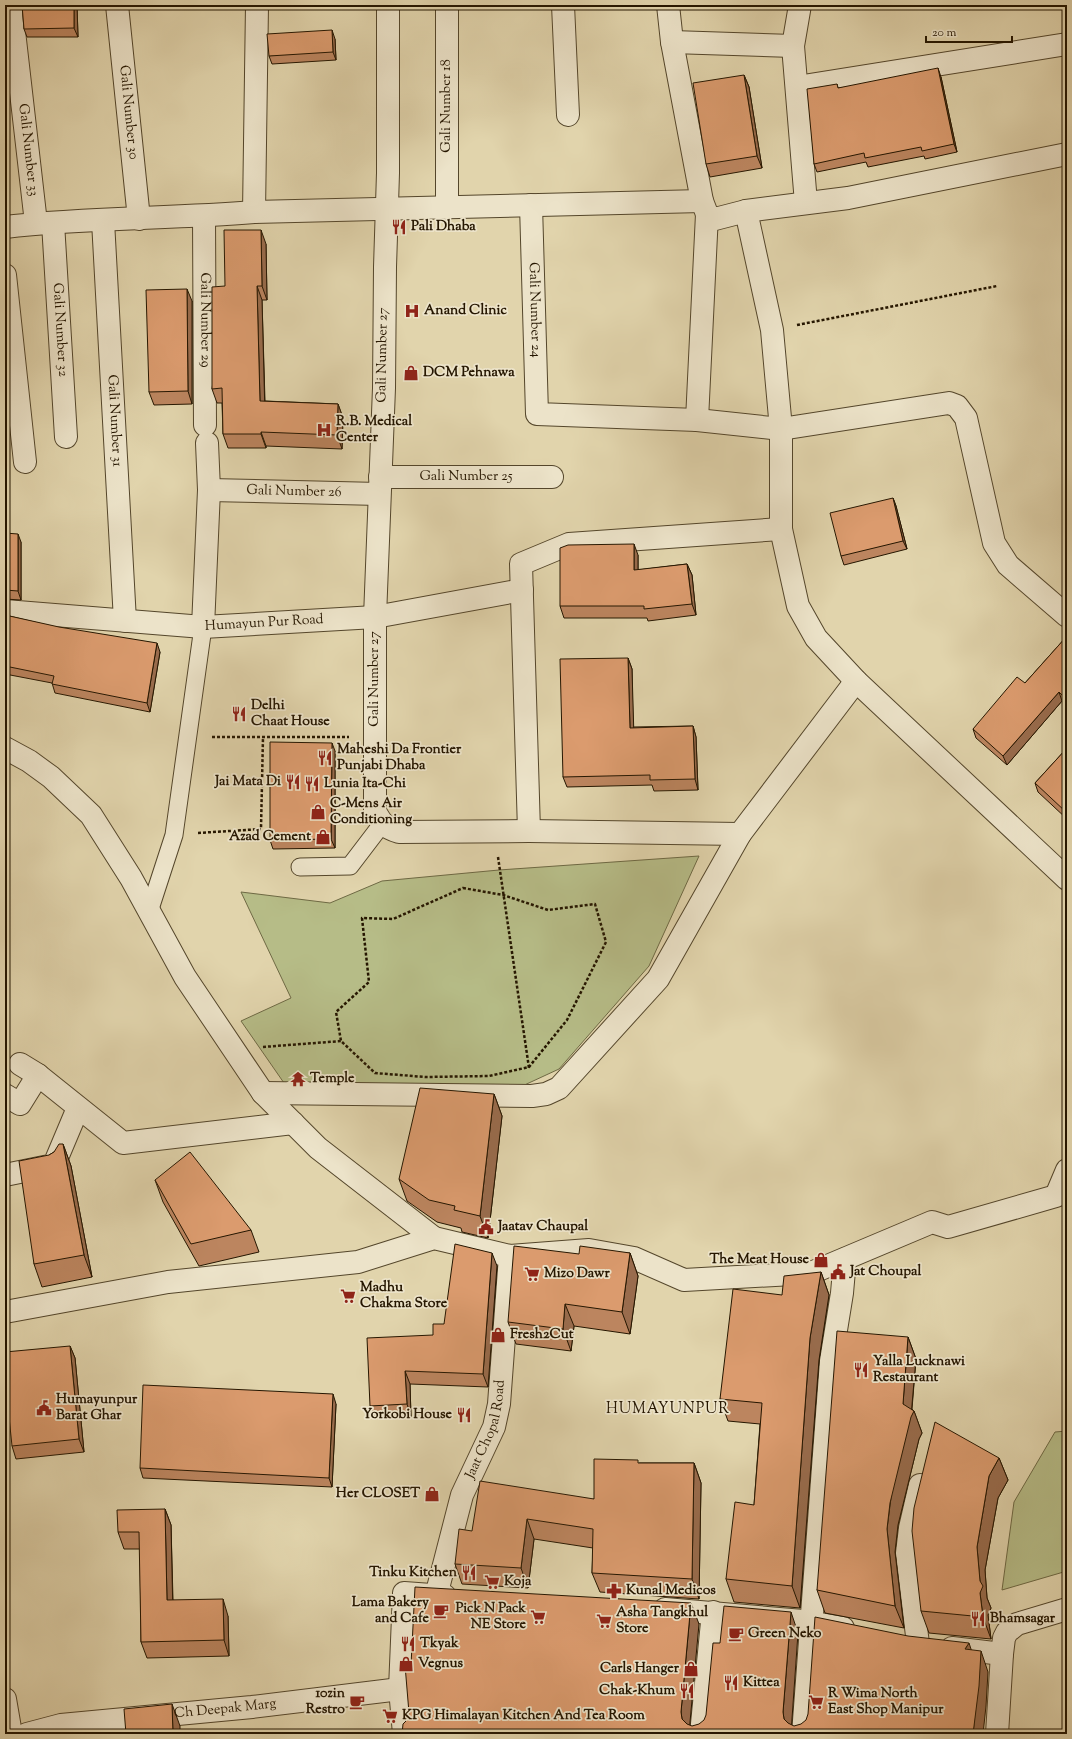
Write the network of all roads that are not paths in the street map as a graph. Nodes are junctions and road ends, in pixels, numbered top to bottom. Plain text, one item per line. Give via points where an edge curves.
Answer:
1 (11, 5) edge
2 (117, 5) edge
3 (257, 5) edge
4 (388, 5) edge
5 (447, 5) edge
6 (563, 5) edge
7 (668, 5) edge
8 (800, 5) edge
9 (672, 42) junction
10 (1067, 44) edge
11 (793, 46) junction
12 (796, 87) junction
13 (568, 115) dead end
14 (1067, 154) edge
15 (806, 203) junction
16 (531, 205) junction
17 (704, 207) junction
18 (447, 208) junction
19 (387, 209) junction
20 (746, 211) junction
21 (254, 212) junction
22 (204, 216) junction
23 (139, 219) junction
24 (103, 220) junction
25 (44, 223) junction
26 (5, 227) edge
27 (5, 275) edge
28 (697, 420) junction
29 (782, 428) junction
30 (66, 437) dead end
31 (25, 462) dead end
32 (552, 477) dead end
33 (380, 485) junction
34 (209, 490) junction
35 (781, 529) junction
36 (522, 590) junction
37 (5, 611) edge
38 (1067, 616) edge
39 (375, 617) junction
40 (125, 621) junction
41 (204, 627) junction
42 (856, 682) junction
43 (5, 748) edge
44 (382, 824) junction
45 (529, 831) junction
46 (740, 834) junction
47 (300, 867) dead end
48 (1067, 879) edge
49 (149, 912) junction
50 (263, 1093) junction
51 (5, 1095) edge
52 (78, 1108) junction
53 (293, 1123) junction
54 (1067, 1170) edge
55 (5, 1174) edge
56 (434, 1238) junction
57 (510, 1256) junction
58 (845, 1259) junction
59 (5, 1312) edge
60 (926, 1463) edge
61 (436, 1596) junction
62 (467, 1598) edge
63 (642, 1608) edge
64 (1067, 1609) edge
65 (713, 1612) junction
66 (811, 1622) junction
67 (862, 1632) edge
68 (1002, 1654) junction
69 (400, 1689) junction
70 (5, 1699) edge
71 (697, 1728) edge
72 (11, 1734) edge
73 (27, 1734) edge
74 (404, 1734) edge
75 (803, 1734) edge
76 (997, 1734) edge

1 - 25 street, Gali Number 33
2 - 23 street, Gali Number 30
3 - 21 street
4 - 19 street, Gali Number 27
5 - 18 street, Gali Number 18
6 - 13 street
7 - 9 street
8 - 11 street
9 - 11 street
9 - 17 street
10 - 12 street
11 - 12 street
12 - 15 street
14 - 15 street via 848,198
15 - 20 street
16 - 17 street
16 - 18 street
16 - 28 street, Gali Number 24 via 537,414
17 - 20 street via 715,219
17 - 28 street
18 - 19 street
19 - 21 street
19 - 33 street, Gali Number 27
20 - 29 street via 772,330
21 - 22 street
22 - 23 street
22 - 34 street, Gali Number 29
23 - 24 street
24 - 25 street
24 - 40 street, Gali Number 31
25 - 26 street
25 - 30 street, Gali Number 32
27 - 31 street
28 - 29 street
29 - 35 street
29 - 38 street via 949,403 957,406 966,418 994,543 1008,565
32 - 33 street, Gali Number 25
33 - 34 street, Gali Number 26
33 - 39 street, Gali Number 27
34 - 41 street
35 - 36 street via 569,544 521,564
35 - 42 street via 798,606 816,638
36 - 39 street, Humayun Pur Road
36 - 45 street
37 - 40 street, Humayun Pur Road
39 - 41 street, Humayun Pur Road
39 - 44 street, Gali Number 27 via 375,811
40 - 41 street, Humayun Pur Road
41 - 49 lane via 174,835
42 - 46 street
42 - 48 street
43 - 49 street via 29,761 50,777 91,815
44 - 45 street via 399,832
44 - 47 lane via 350,866
45 - 46 street
46 - 50 street via 658,979 559,1088 546,1094 532,1096
49 - 50 street via 185,977
50 - 53 street
51 - 52 street via 20,1104 29,1070
52 - 53 street via 123,1143
52 - 55 street via 54,1165
53 - 56 street via 318,1148
54 - 58 street via 1056,1196 948,1226 932,1222
56 - 57 street
56 - 59 street via 358,1262 168,1282
57 - 58 street via 590,1250 634,1258 684,1280 811,1273
57 - 61 street, Jaat Chopal Road via 499,1404 494,1427 462,1495
58 - 66 street via 831,1361
60 - 68 street via 910,1528 907,1553 907,1642
61 - 62 street
61 - 69 street via 404,1593
63 - 65 street
64 - 68 street via 1017,1624 1004,1638
65 - 66 street
65 - 71 street
66 - 67 street
66 - 75 street
68 - 76 street
69 - 73 street, Ch Deepak Marg via 252,1707 61,1725
69 - 74 street
70 - 72 street

